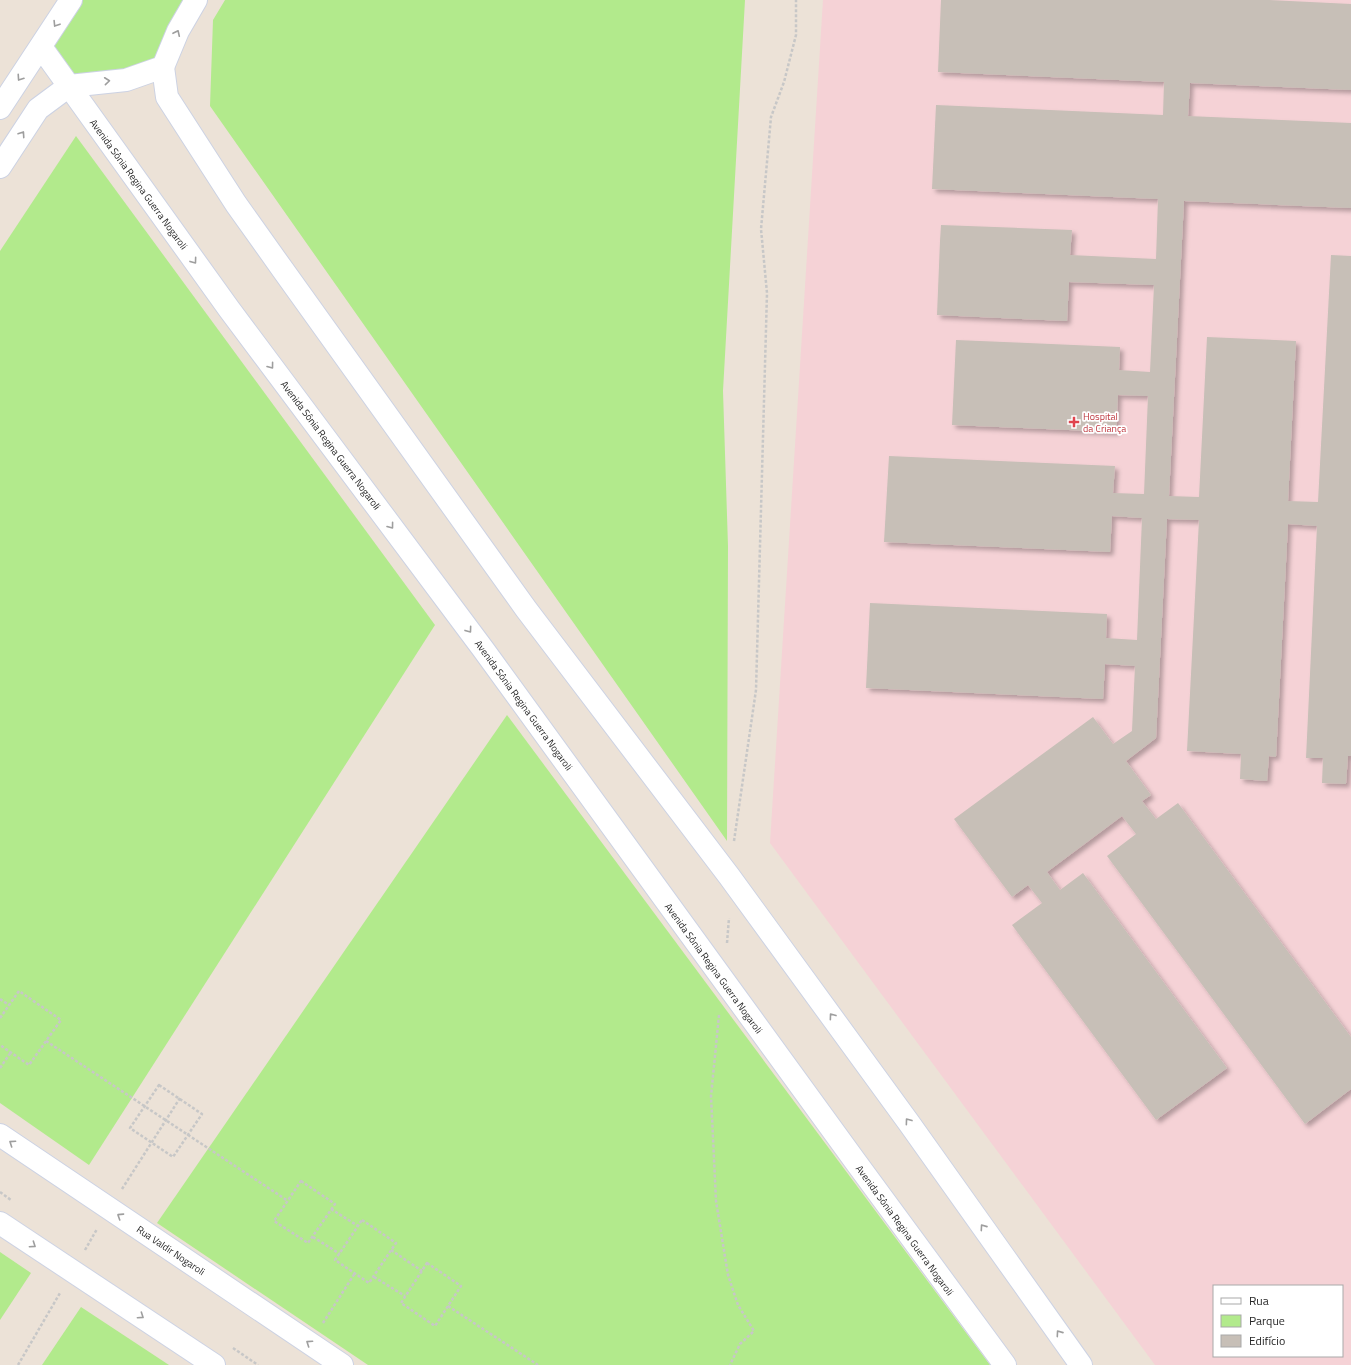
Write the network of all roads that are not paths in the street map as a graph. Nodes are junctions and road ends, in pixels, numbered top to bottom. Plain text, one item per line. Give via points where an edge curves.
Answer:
1 (71, 0) edge
2 (196, 0) edge
3 (41, 47) junction
4 (163, 67) junction
5 (69, 86) junction
6 (0, 108) edge
7 (0, 167) edge
8 (0, 1135) edge
9 (0, 1223) edge
10 (214, 1365) edge
11 (342, 1365) edge
12 (1005, 1365) edge
13 (1081, 1365) edge

1 -> 3 street
4 -> 2 street via 178,31
3 - 5 street, Avenida Sônia Regina Guerra Nogaroli
3 -> 6 street
5 -> 4 street via 126,80
13 -> 4 street via 909,1122 729,876 526,609 236,204 167,97
7 -> 5 street via 38,109
5 -> 12 street, Avenida Sônia Regina Guerra Nogaroli via 229,309 464,623
11 -> 8 street, Rua Valdir Nogaroli
9 -> 10 street

